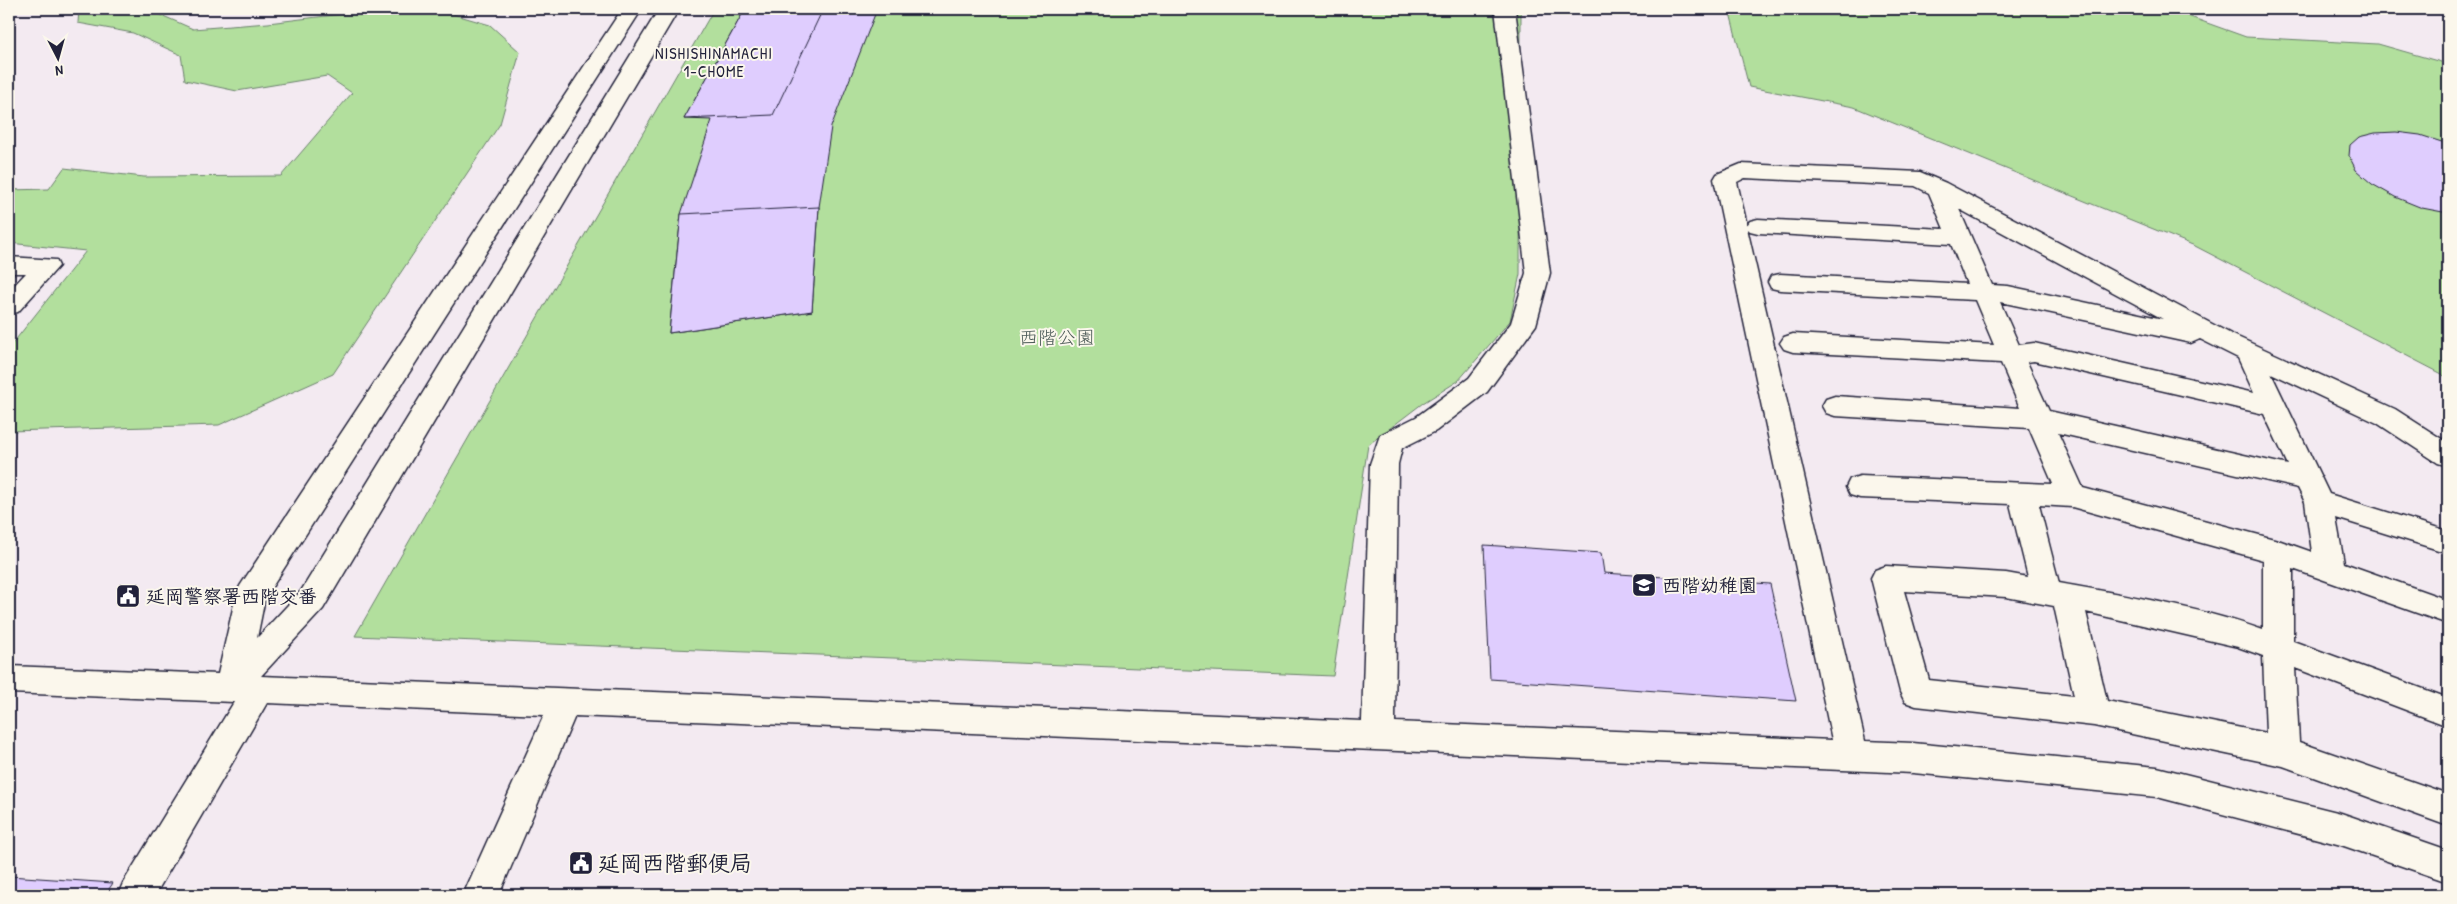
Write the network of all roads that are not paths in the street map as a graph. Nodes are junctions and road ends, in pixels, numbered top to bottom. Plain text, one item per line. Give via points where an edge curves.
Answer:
1 (632, 9) edge
2 (669, 9) edge
3 (1504, 9) edge
4 (1938, 188) junction
5 (1758, 226) dead end
6 (1959, 237) junction
7 (9, 265) edge
8 (1780, 282) dead end
9 (1984, 292) junction
10 (9, 306) edge
11 (2222, 340) junction
12 (1792, 343) dead end
13 (2248, 352) junction
14 (2011, 355) junction
15 (1835, 406) dead end
16 (2274, 407) junction
17 (2039, 419) junction
18 (2448, 456) edge
19 (1860, 487) dead end
20 (2314, 491) junction
21 (2022, 494) junction
22 (2072, 496) junction
23 (2448, 542) edge
24 (2278, 552) junction
25 (2330, 570) junction
26 (2057, 594) junction
27 (2448, 612) edge
28 (2278, 649) junction
29 (9, 679) edge
30 (244, 688) junction
31 (565, 703) junction
32 (2094, 712) junction
33 (2448, 712) edge
34 (1378, 736) junction
35 (2283, 751) junction
36 (1852, 755) junction
37 (2448, 810) edge
38 (2448, 866) edge
39 (484, 890) edge
40 (136, 895) edge

1 - 30 street via 251,595
2 - 30 street via 312,600
3 - 34 street via 1538,274 1523,325 1478,385 1426,424 1390,442 1384,464
4 - 6 street
4 - 11 street
4 - 36 street via 1920,179 1741,171 1725,179
5 - 6 street
6 - 9 street
7 - 10 street via 47,266
8 - 9 street
9 - 11 street via 2008,294
9 - 14 street
11 - 13 street
12 - 14 street
13 - 16 street
13 - 18 street via 2386,416
14 - 16 street via 2034,352
14 - 17 street
15 - 17 street
16 - 20 street
17 - 20 street
17 - 22 street
19 - 21 street
20 - 23 street
20 - 25 street
21 - 22 street
21 - 26 street
22 - 24 street
24 - 25 street
24 - 28 street
25 - 27 street
26 - 28 street via 2241,635
26 - 32 street
26 - 32 street via 2006,585 1886,578 1916,692
28 - 33 street
28 - 35 street
29 - 30 street
30 - 31 street
30 - 40 street
31 - 34 street
31 - 39 street
32 - 35 street
34 - 36 street
35 - 37 street
36 - 38 street via 2157,782 2341,829

